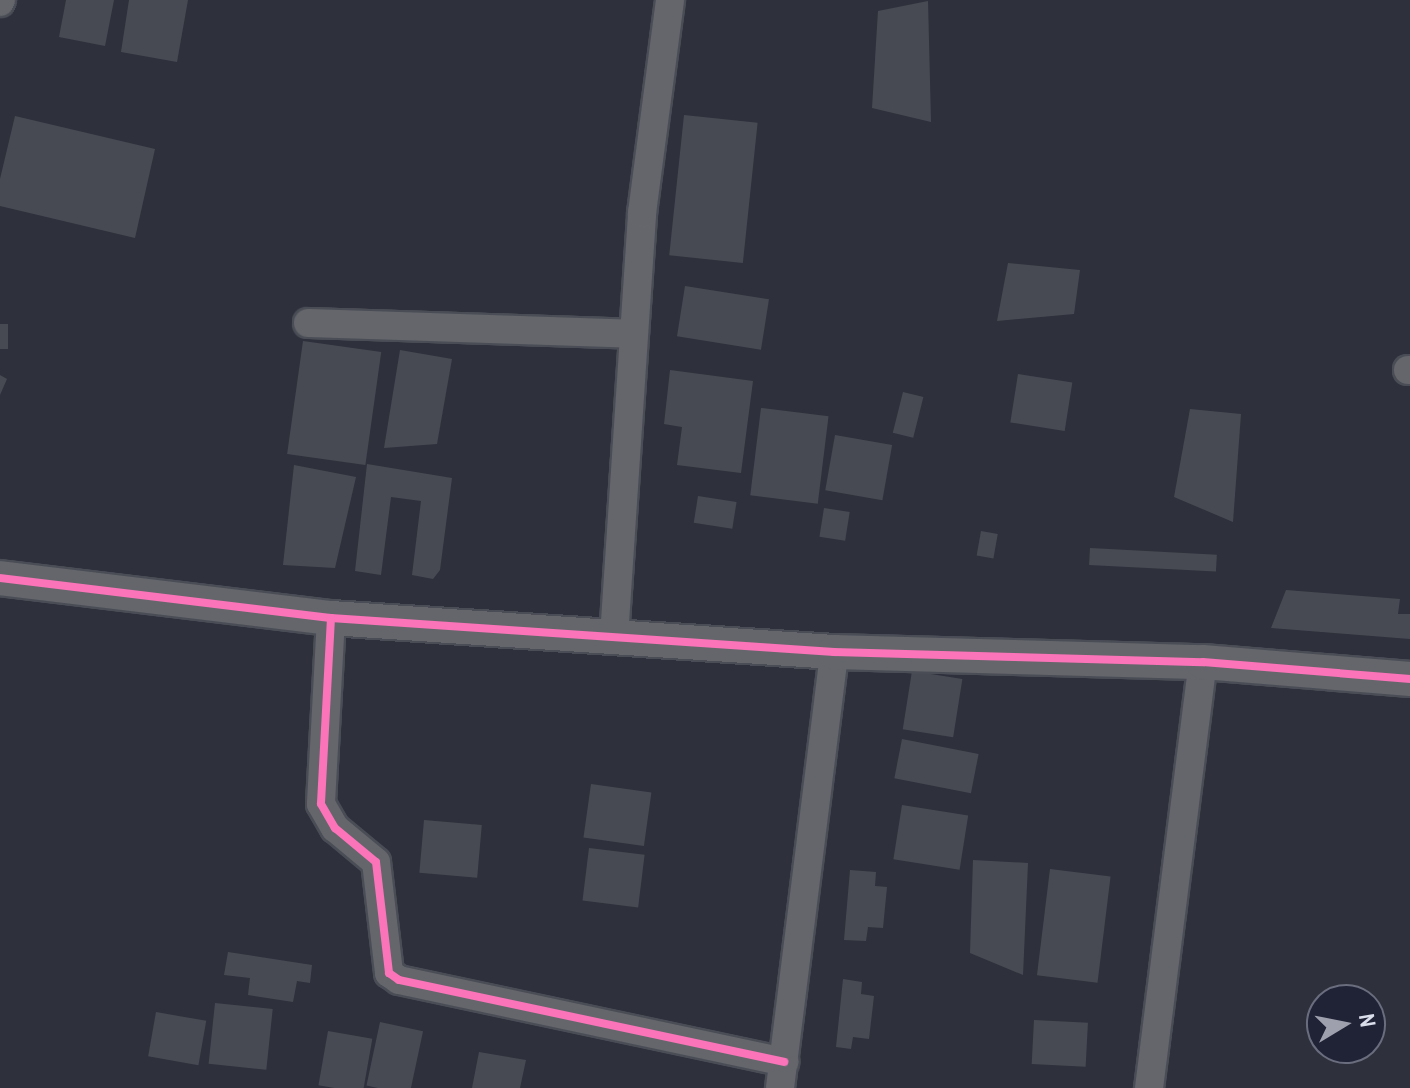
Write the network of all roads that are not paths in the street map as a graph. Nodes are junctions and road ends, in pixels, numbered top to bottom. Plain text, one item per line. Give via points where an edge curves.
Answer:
1 (670, 0) edge
2 (308, 323) dead end
3 (633, 334) junction
4 (0, 578) edge
5 (331, 618) junction
6 (614, 637) junction
7 (834, 652) junction
8 (1203, 662) junction
9 (1410, 679) edge
10 (782, 1075) edge
11 (1149, 1088) edge

1 - 3 street
2 - 3 street
3 - 6 street
4 - 5 street
5 - 6 street
5 - 10 street via 321,804 335,828 376,862 389,973 399,980
6 - 7 street
7 - 8 street
7 - 10 street
8 - 9 street
8 - 11 street

